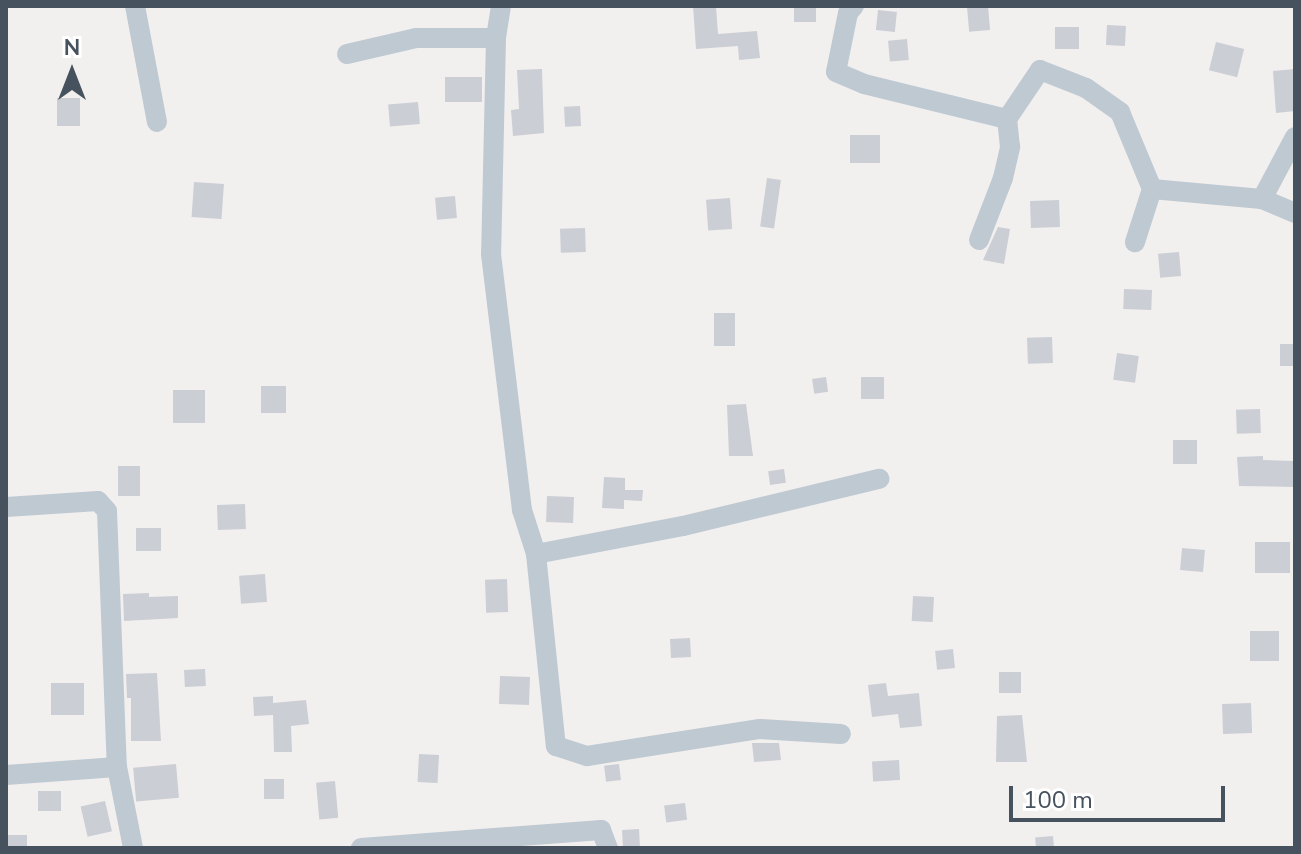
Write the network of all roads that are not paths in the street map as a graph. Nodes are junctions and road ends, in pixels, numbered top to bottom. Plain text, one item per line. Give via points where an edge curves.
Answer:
1 (135, 6) edge
2 (501, 6) edge
3 (846, 8) edge
4 (496, 38) junction
5 (347, 54) dead end
6 (1007, 119) junction
7 (157, 122) dead end
8 (1295, 137) edge
9 (1152, 189) junction
10 (1262, 199) junction
11 (1295, 213) edge
12 (979, 240) dead end
13 (1135, 242) dead end
14 (879, 479) dead end
15 (6, 507) edge
16 (536, 554) junction
17 (841, 734) dead end
18 (117, 767) junction
19 (6, 775) edge
20 (133, 848) edge
21 (361, 848) edge
22 (608, 848) edge

1 - 7 street
2 - 4 street
3 - 6 street via 836,72 864,84
4 - 5 street via 416,38
4 - 16 street via 491,254 522,510
6 - 9 street via 1040,70 1086,88 1120,112
6 - 12 street via 1010,147 1003,178
8 - 10 street
9 - 10 street
9 - 13 street
10 - 11 street
14 - 16 street via 683,526
15 - 18 street via 98,501 107,511
16 - 17 street via 556,746 587,756 760,729
18 - 19 street
18 - 20 street
21 - 22 street via 601,830

